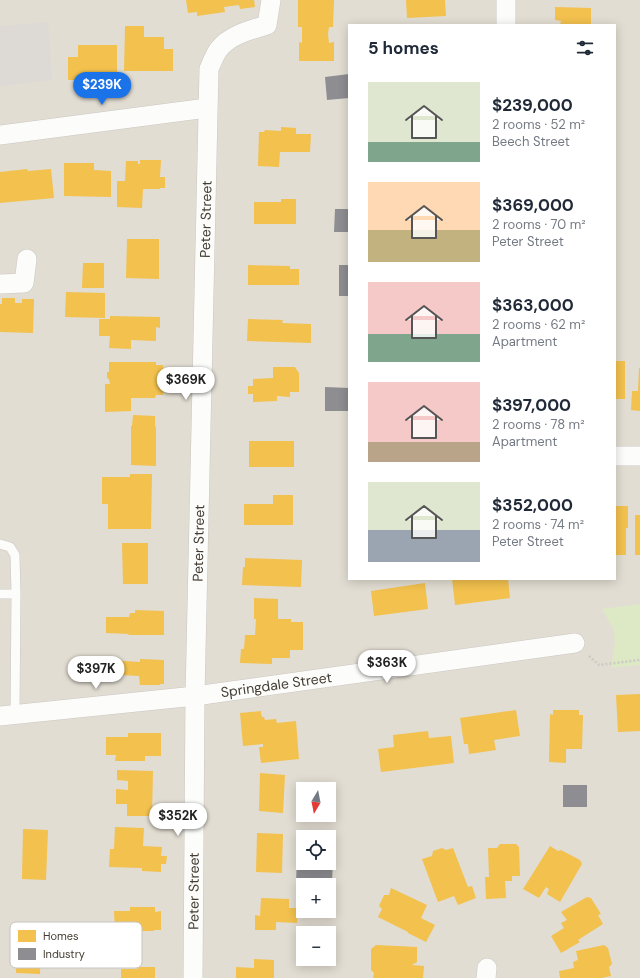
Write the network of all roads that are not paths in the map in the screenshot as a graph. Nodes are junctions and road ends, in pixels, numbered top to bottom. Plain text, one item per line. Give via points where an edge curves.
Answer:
1 (270, 0) edge
2 (506, 0) edge
3 (506, 24) edge
4 (207, 108) junction
5 (0, 135) edge
6 (27, 259) dead end
7 (0, 284) edge
8 (616, 456) edge
9 (640, 456) edge
10 (0, 544) edge
11 (0, 594) edge
12 (16, 594) junction
13 (575, 642) road end
14 (195, 696) junction
15 (7, 715) edge
16 (193, 978) edge

1 - 4 street, Peter Street via 267,25 244,32 230,39 219,49 209,68
2 - 3 street
4 - 5 street
4 - 14 street, Peter Street
6 - 7 street via 24,283
8 - 9 street
10 - 12 lane via 10,547 15,555
11 - 12 lane
12 - 15 lane
13 - 14 street, Springdale Street
14 - 15 street, Springdale Street
14 - 16 street, Peter Street

